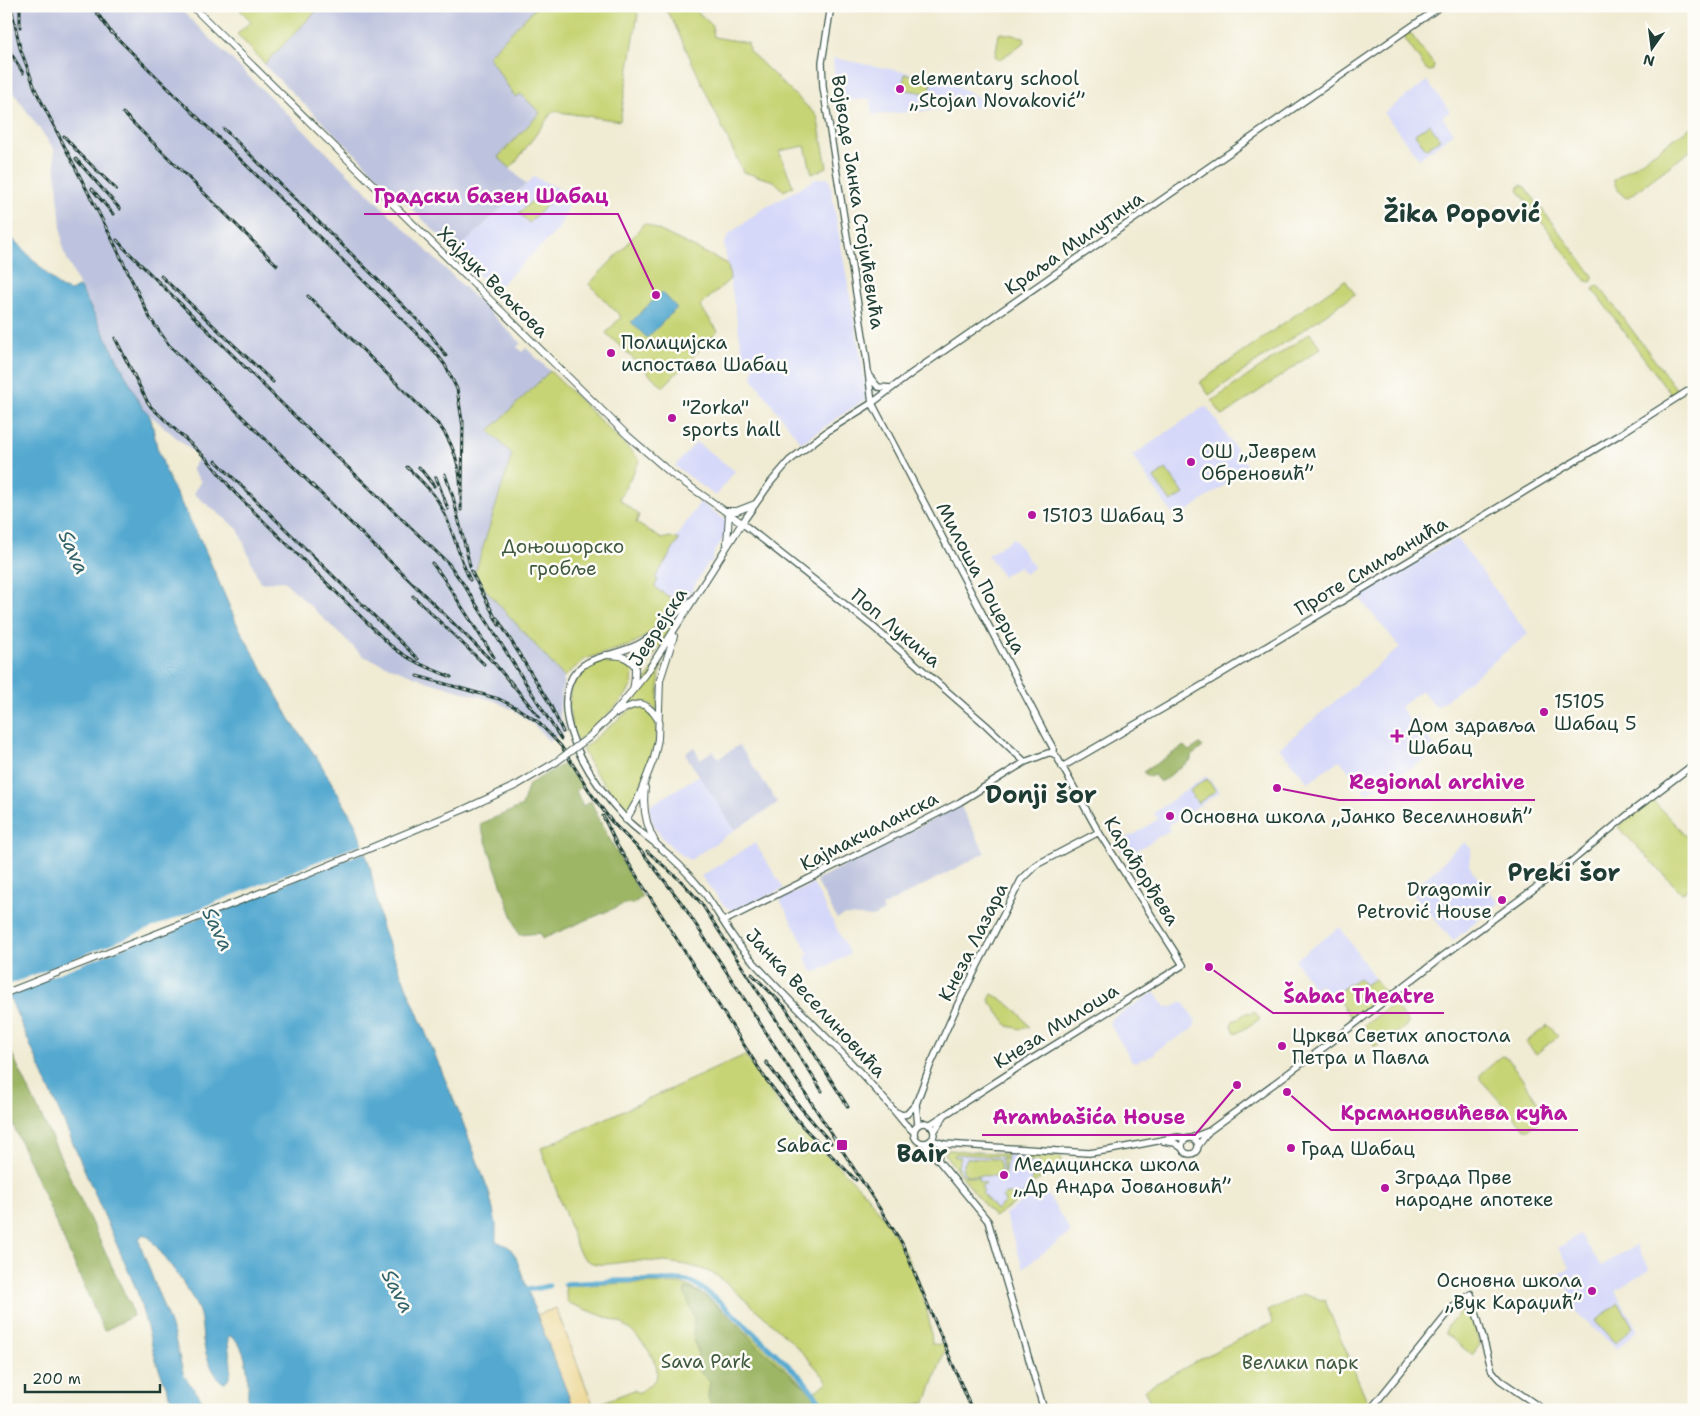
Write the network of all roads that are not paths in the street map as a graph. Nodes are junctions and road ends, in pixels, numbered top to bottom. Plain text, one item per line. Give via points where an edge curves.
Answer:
1 (192, 6) edge
2 (831, 6) edge
3 (1441, 6) edge
4 (868, 374) junction
5 (892, 388) junction
6 (1694, 388) edge
7 (872, 403) junction
8 (755, 504) junction
9 (727, 513) junction
10 (742, 523) junction
11 (727, 546) junction
12 (694, 598) junction
13 (674, 632) junction
14 (639, 645) junction
15 (606, 655) junction
16 (636, 667) junction
17 (630, 694) junction
18 (609, 718) junction
19 (659, 722) junction
20 (1053, 753) junction
21 (1024, 762) junction
22 (1694, 764) edge
23 (1062, 767) junction
24 (647, 780) junction
25 (626, 820) junction
26 (1099, 832) junction
27 (656, 844) junction
28 (724, 921) junction
29 (1183, 965) joint
30 (6, 993) edge
31 (916, 1104) junction
32 (894, 1110) junction
33 (945, 1114) junction
34 (927, 1124) junction
35 (916, 1128) junction
36 (1209, 1131) junction
37 (934, 1133) junction
38 (1188, 1139) junction
39 (1161, 1141) junction
40 (929, 1142) junction
41 (948, 1144) junction
42 (1198, 1146) junction
43 (1182, 1148) junction
44 (938, 1160) junction
45 (1453, 1307) junction
46 (1474, 1310) junction
47 (1044, 1410) edge
48 (1370, 1410) edge
49 (1544, 1410) edge

1 - 9 main road, Хајдук Вељкова via 619,428 665,468
2 - 4 main road, Војводе Јанка Стојићевића via 822,62 823,87
3 - 5 main road, Краља Милутина
4 - 5 main road via 878,387
4 - 7 main road, Војводе Јанка Стојићевића
5 - 7 main road, Краља Милутина
6 - 23 main road, Проте Смиљанића
7 - 8 main road, Краља Милутина via 829,430 790,461
7 - 20 main road, Милоша Поцерца via 1050,741
8 - 9 main road
8 - 10 main road, Краља Милутина
9 - 10 main road, Хајдук Вељкова
9 - 11 main road
10 - 11 main road, Јеврејска
10 - 21 main road, Поп Лукина via 871,625
11 - 12 main road, Јеврејска
12 - 13 main road, Јеврејска
12 - 14 main road, Јанка Веселиновића
13 - 17 main road, Јеврејска
13 - 19 main road via 660,680
14 - 15 main road, Јанка Веселиновића
14 - 16 main road via 635,653
15 - 16 main road via 619,655
15 - 25 main road, Јанка Веселиновића via 576,671 568,689 566,708 573,739 581,756
16 - 17 main road
17 - 18 main road, Јеврејска
18 - 19 main road via 633,704 641,704 648,706
18 - 30 main road, Јеврејска, bridge via 556,762 498,795
19 - 24 main road
20 - 21 main road, Кајмакчаланска
20 - 23 main road, Милоша Поцерца
21 - 28 main road, Кајмакчаланска via 900,834
22 - 36 main road via 1572,861
23 - 26 main road, Карађорђева
24 - 25 main road
24 - 27 main road via 644,812
25 - 27 main road, Јанка Веселиновића
26 - 29 main road, Карађорђева
26 - 31 main road, Кнеза Лазара via 1036,865 1022,880 956,1007
27 - 28 main road, Јанка Веселиновића via 702,890
28 - 32 main road, Јанка Веселиновића via 742,949 773,984
29 - 33 main road, Кнеза Милоша
31 - 32 main road via 905,1115
31 - 34 main road
31 - 35 main road, Кнеза Лазара
32 - 35 main road, Јанка Веселиновића via 905,1124
33 - 34 main road, Кнеза Милоша
33 - 37 main road, Кнеза Милоша
34 - 35 main road
34 - 37 main road
35 - 40 main road via 916,1140 922,1144
36 - 38 main road
36 - 42 main road
37 - 40 main road
37 - 41 main road
38 - 39 main road via 1178,1137
38 - 42 main road via 1197,1141
38 - 43 main road
39 - 41 main road via 1088,1152
39 - 43 main road via 1175,1143
40 - 41 main road
40 - 44 main road
41 - 44 main road via 939,1149
42 - 43 main road via 1190,1154
44 - 47 main road via 988,1221
45 - 46 main road via 1468,1305
45 - 46 main road via 1471,1294
45 - 48 main road
46 - 49 main road via 1495,1375

